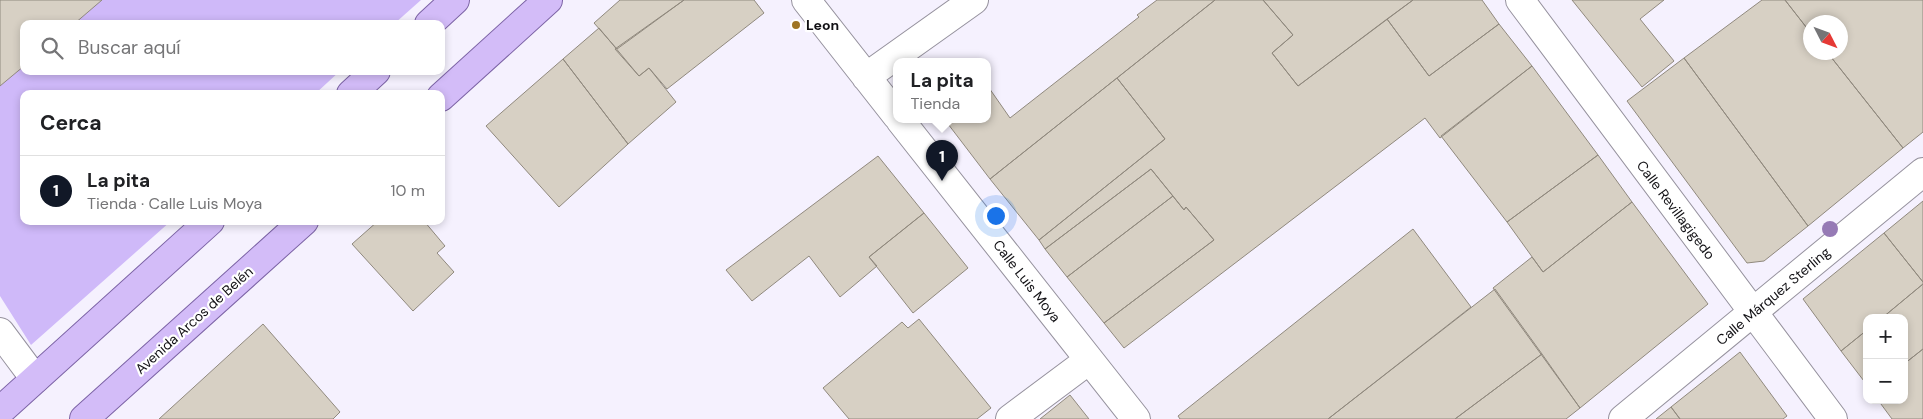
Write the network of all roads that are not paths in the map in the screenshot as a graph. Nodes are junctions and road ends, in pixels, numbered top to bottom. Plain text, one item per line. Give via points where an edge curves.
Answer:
1 (455, 0) edge
2 (548, 0) edge
3 (806, 0) edge
4 (974, 0) edge
5 (1520, 0) edge
6 (433, 20) edge
7 (372, 75) edge
8 (866, 76) junction
9 (355, 90) edge
10 (445, 93) edge
11 (893, 111) edge
12 (902, 123) edge
13 (1923, 172) edge
14 (206, 225) edge
15 (300, 225) edge
16 (1753, 313) junction
17 (0, 332) edge
18 (1089, 360) junction
19 (35, 379) junction
20 (0, 411) edge
21 (84, 419) edge
22 (1010, 419) edge
23 (1136, 419) edge
24 (1623, 419) edge
25 (1833, 419) edge

1 - 6 main road
2 - 10 main road
3 - 8 street
4 - 8 street
5 - 16 street, Calle Revillagigedo
7 - 9 main road
8 - 11 street
12 - 18 street, Calle Luis Moya
13 - 16 street, Calle Márquez Sterling
14 - 19 main road
15 - 21 main road, Avenida Arcos de Belén
16 - 24 street, Calle Márquez Sterling
16 - 25 street, Calle Revillagigedo
17 - 19 street
18 - 22 street
18 - 23 street, Calle Luis Moya
19 - 20 main road

